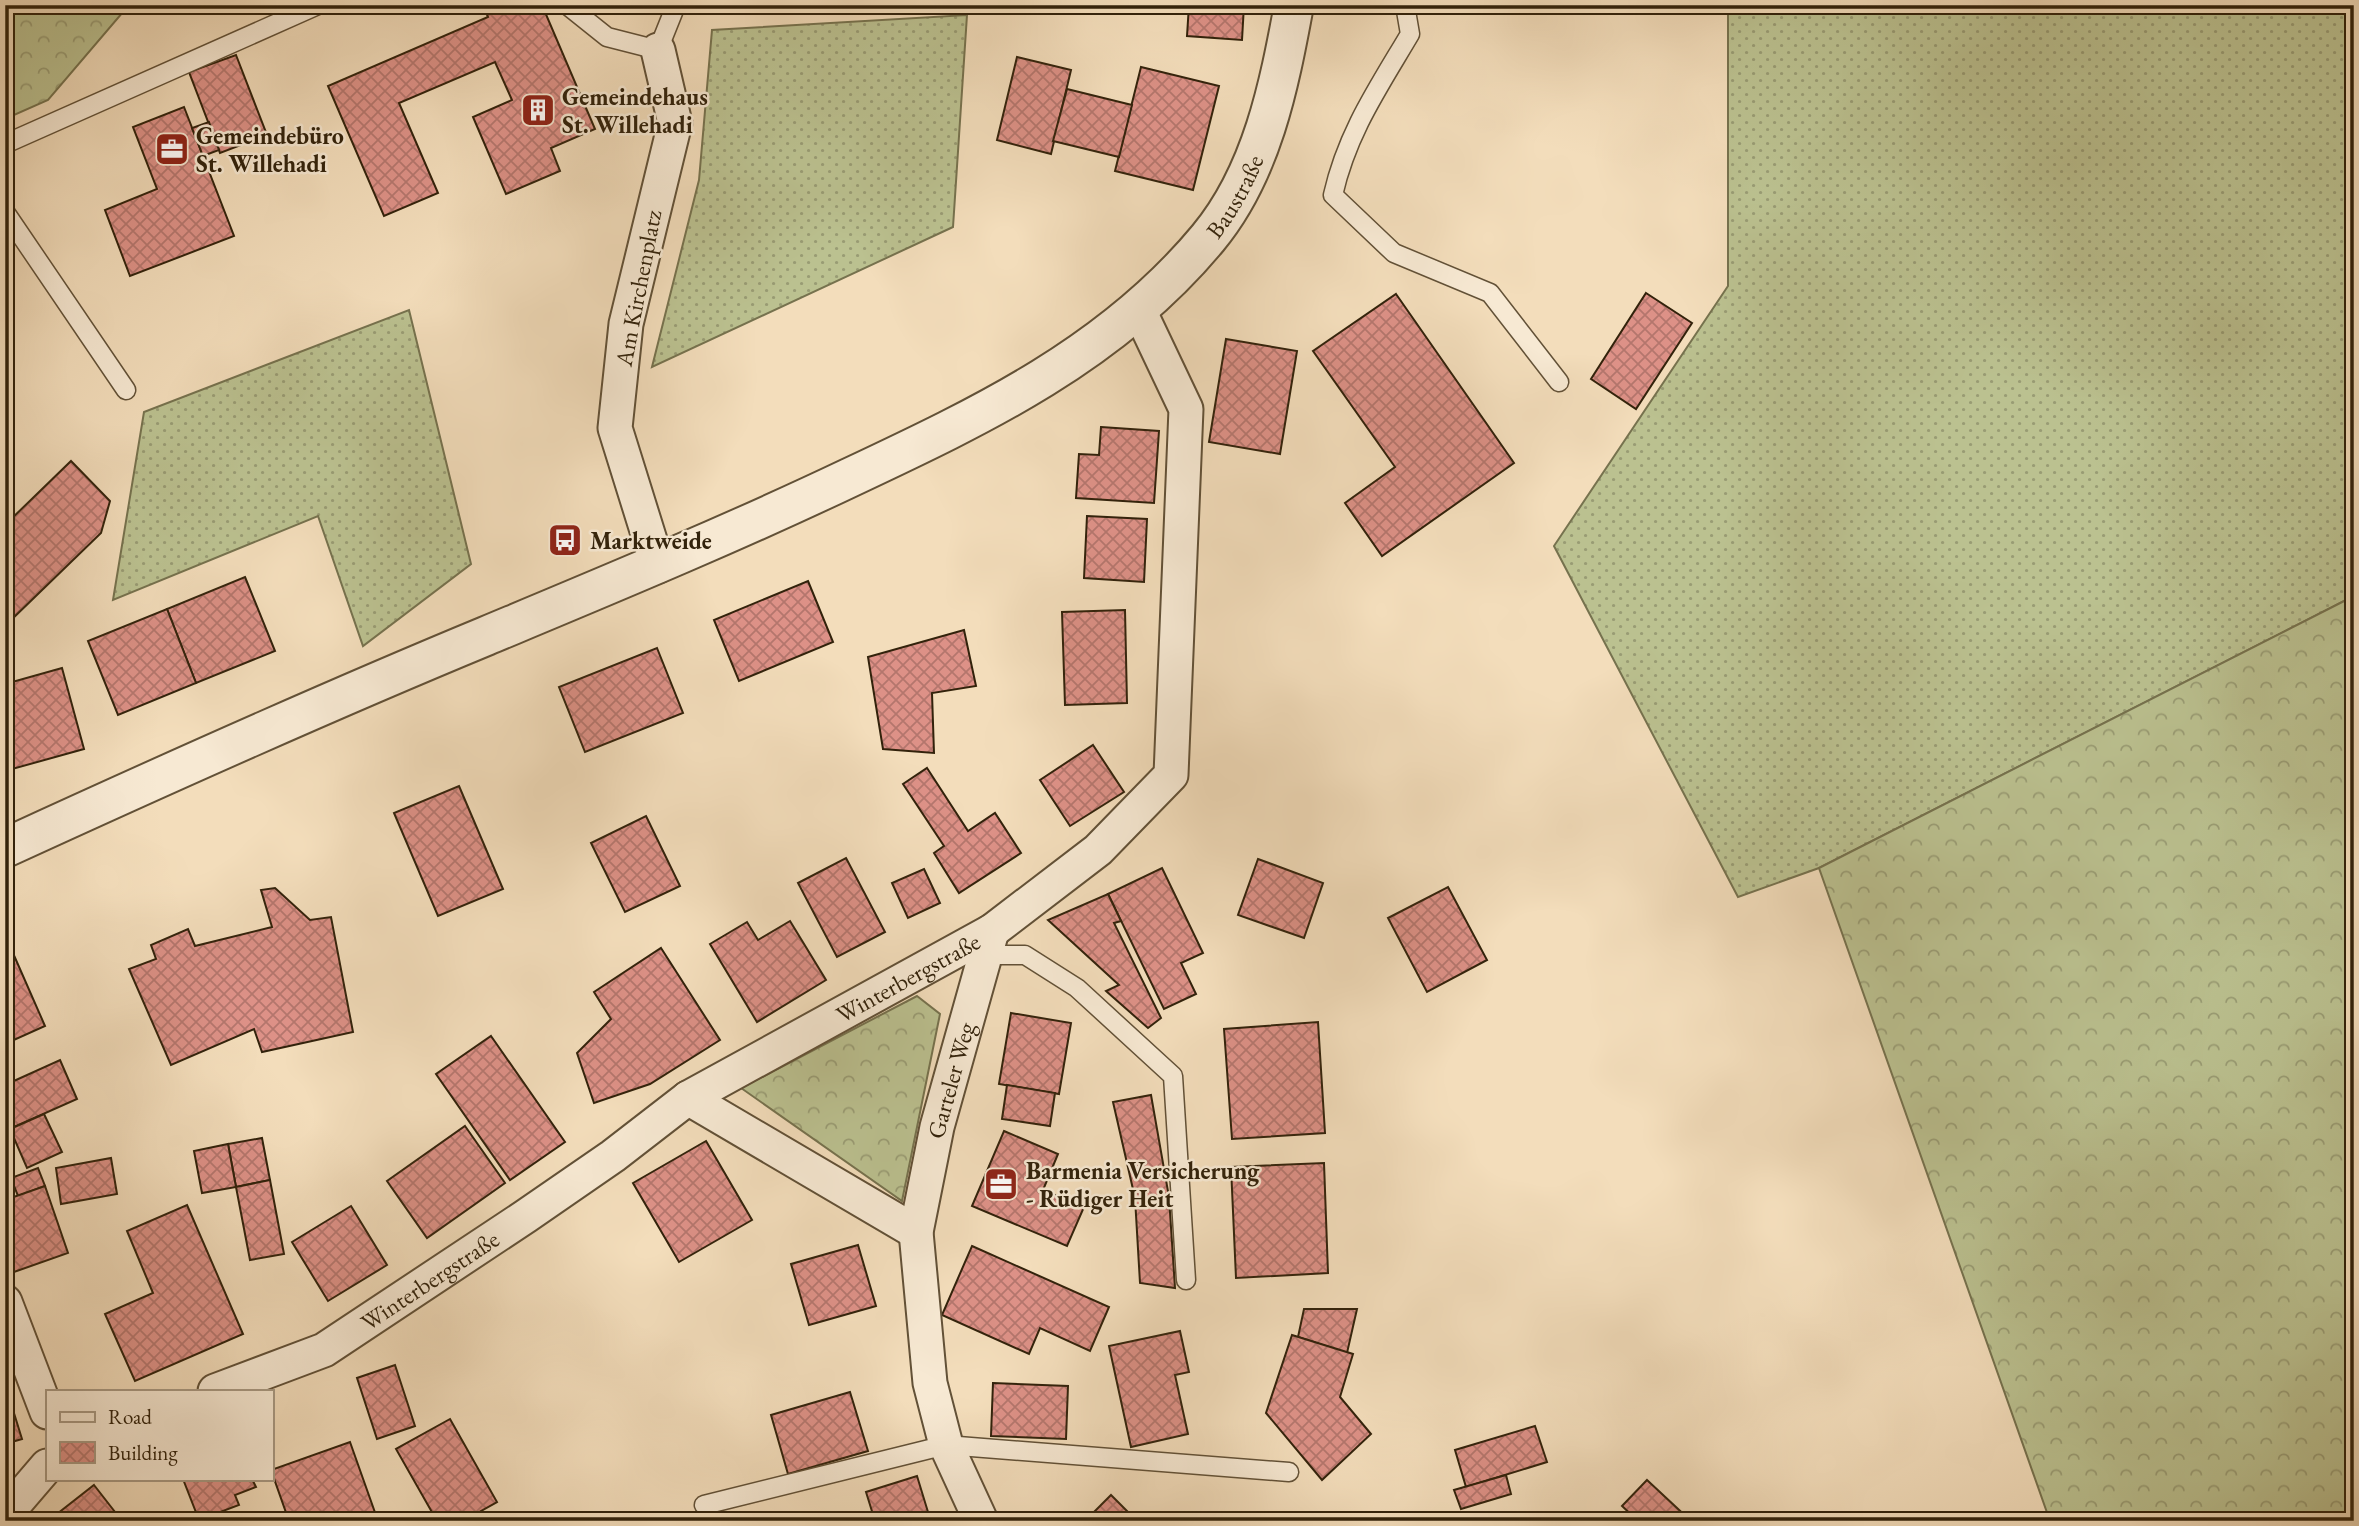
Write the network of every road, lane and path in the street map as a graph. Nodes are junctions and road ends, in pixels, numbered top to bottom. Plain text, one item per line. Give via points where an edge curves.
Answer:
1 (318, 5) edge
2 (567, 5) edge
3 (676, 5) edge
4 (1294, 5) edge
5 (1405, 5) edge
6 (658, 50) junction
7 (5, 144) edge
8 (5, 212) edge
9 (1138, 308) junction
10 (1559, 382) dead end
11 (126, 390) dead end
12 (658, 566) junction
13 (5, 848) edge
14 (990, 943) junction
15 (688, 1098) junction
16 (916, 1232) junction
17 (1186, 1280) dead end
18 (5, 1302) edge
19 (218, 1390) edge
20 (46, 1409) edge
21 (946, 1446) junction
22 (46, 1467) edge
23 (1289, 1472) dead end
24 (704, 1505) dead end
25 (5, 1515) edge
26 (981, 1521) edge

1 - 7 lane
2 - 6 lane via 607,37
3 - 6 lane
4 - 9 street, Baustraße via 1281,77 1251,170 1209,236
5 - 10 lane via 1410,34 1341,158 1333,195 1394,253 1490,293
6 - 12 street, Am Kirchenplatz via 675,123 626,324 615,428
8 - 11 lane
9 - 12 street, Baustraße via 1098,344 977,418
9 - 14 street, Winterbergstraße via 1185,410 1171,775 1098,850
12 - 13 street via 335,699
14 - 15 street, Winterbergstraße
14 - 16 street, Garteler Weg via 937,1127
14 - 17 lane via 1025,955 1077,988 1173,1076
15 - 16 street
15 - 19 street, Winterbergstraße via 613,1156 324,1350
16 - 21 street, Garteler Weg via 930,1383
18 - 20 street
21 - 23 lane
21 - 24 lane
21 - 26 street, Garteler Weg
22 - 25 street

